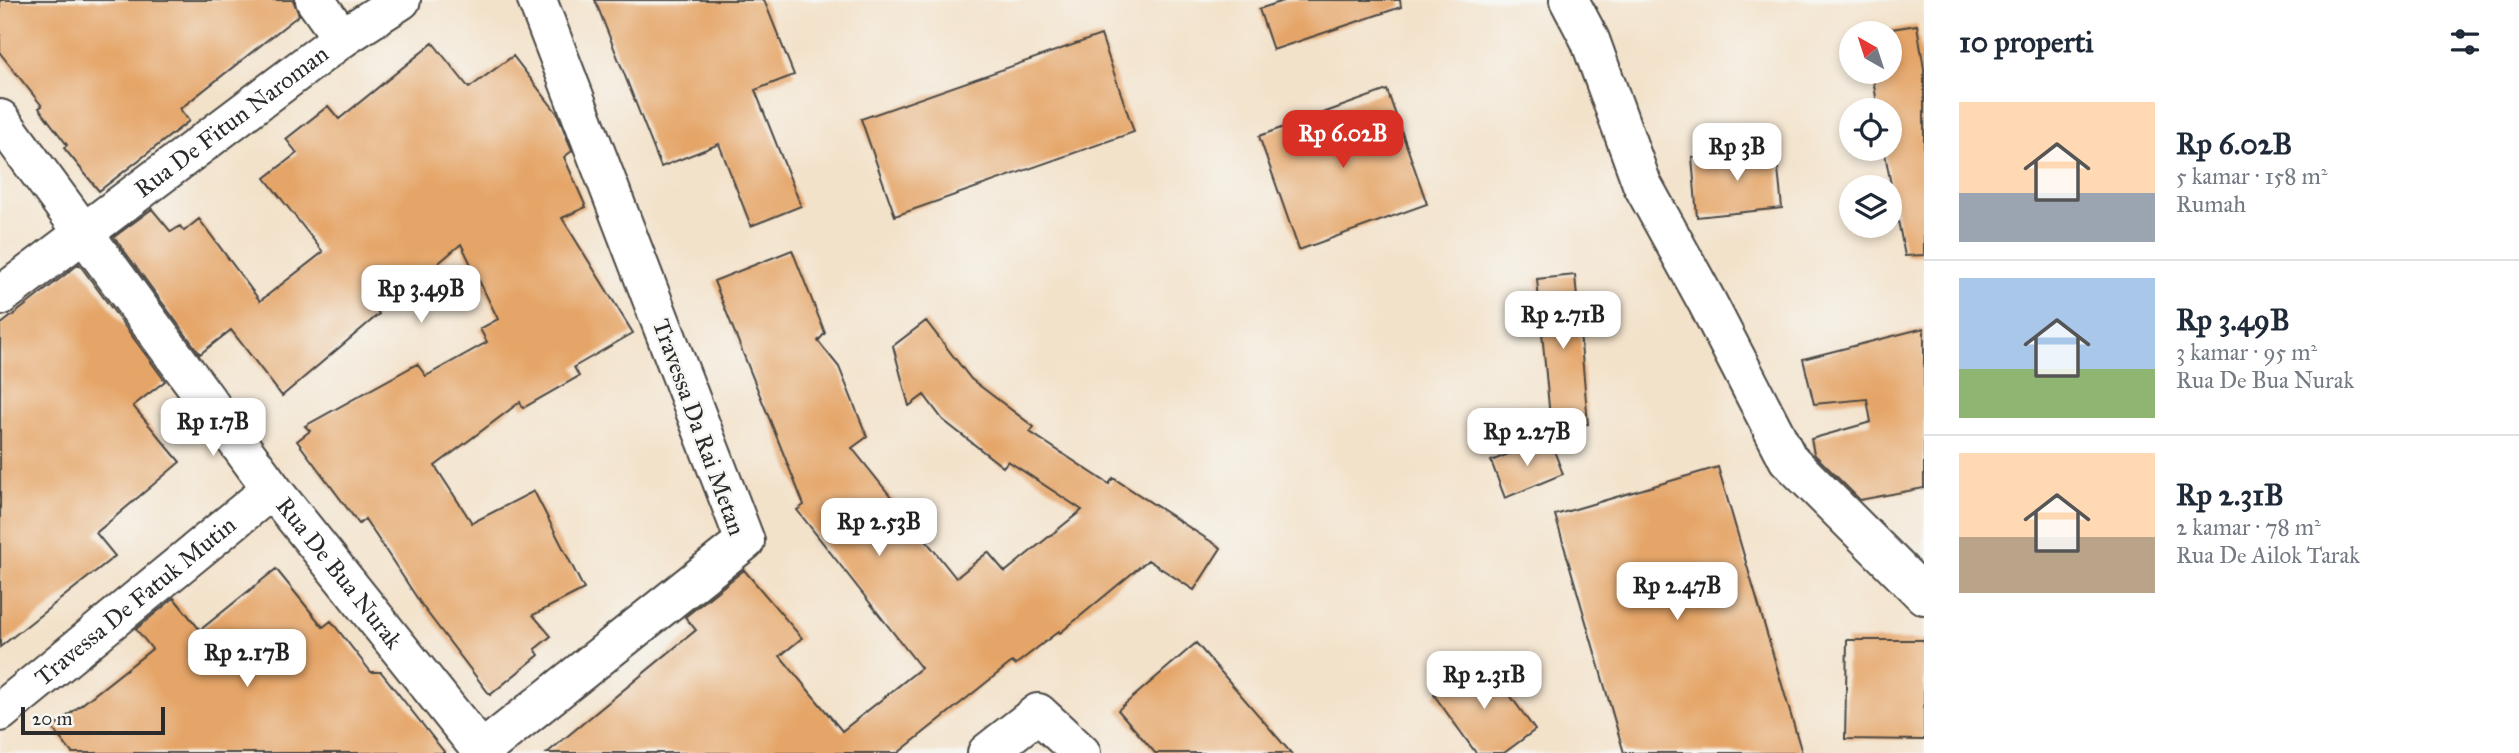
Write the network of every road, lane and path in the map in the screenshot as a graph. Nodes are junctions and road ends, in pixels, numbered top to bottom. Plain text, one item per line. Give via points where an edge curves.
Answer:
1 (315, 0) edge
2 (401, 0) edge
3 (537, 0) edge
4 (1569, 0) edge
5 (342, 38) junction
6 (0, 119) edge
7 (83, 232) junction
8 (0, 296) edge
9 (272, 489) junction
10 (1924, 595) edge
11 (0, 712) edge
12 (481, 752) edge
13 (987, 753) edge
14 (1081, 753) edge

1 - 5 street, Rua De Fitun Naroman
2 - 5 street
3 - 12 street, Travessa Da Rai Metan via 745,541
4 - 10 street via 1590,40 1642,184 1788,459
5 - 7 street, Rua De Fitun Naroman
6 - 7 street, Rua De Bua Nurak
7 - 8 street, Rua De Fitun Naroman
7 - 9 street, Rua De Bua Nurak
9 - 11 street, Travessa De Fatuk Mutin
9 - 12 street, Rua De Bua Nurak
13 - 14 street via 1038,713

